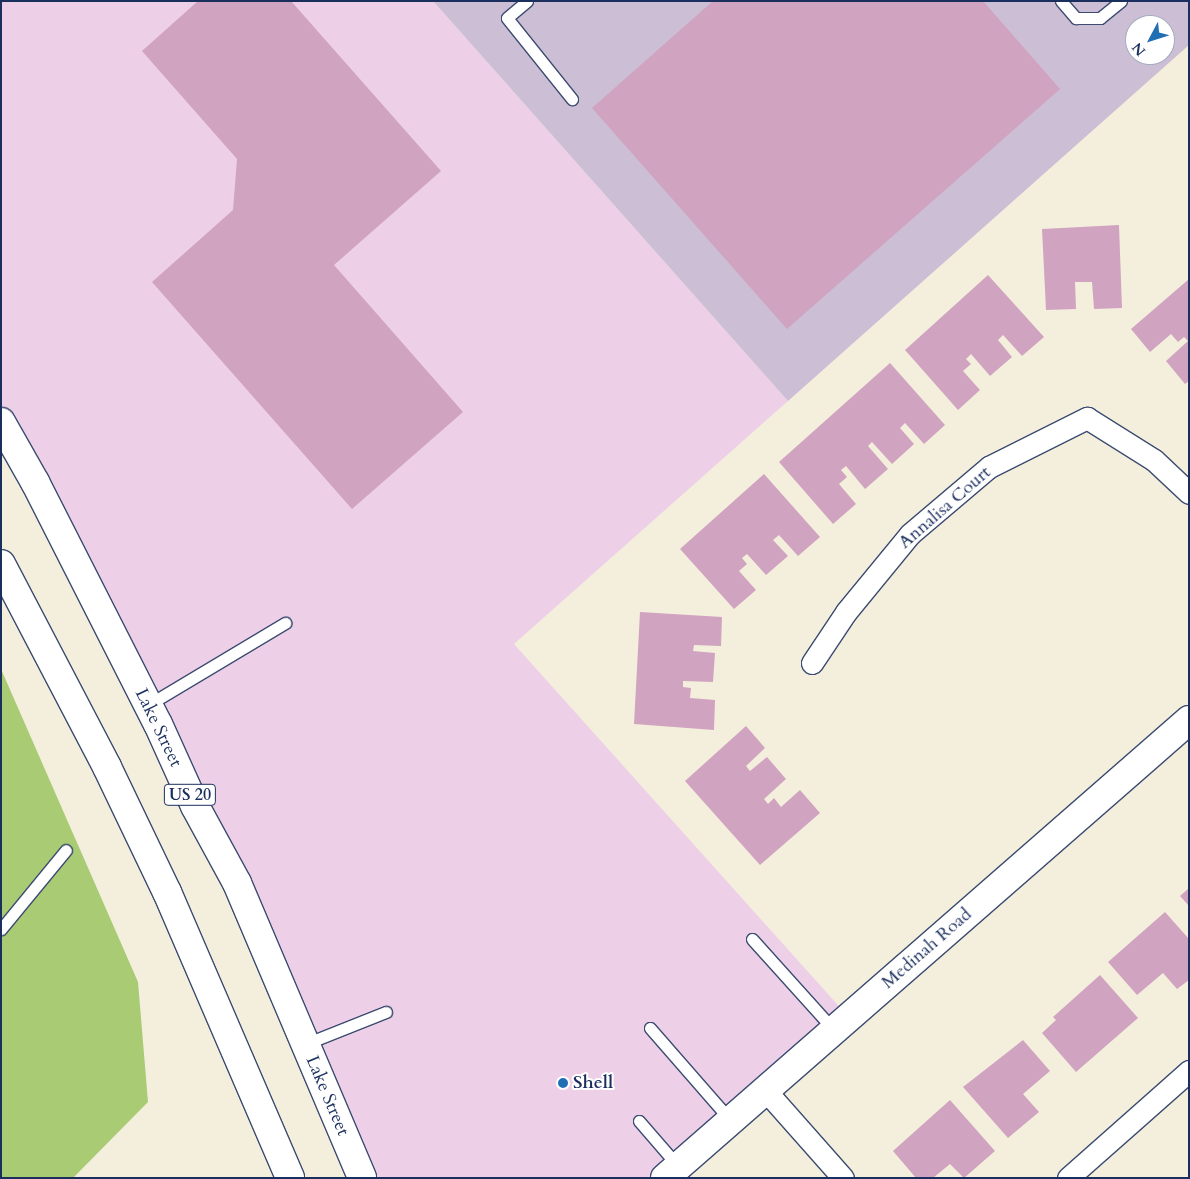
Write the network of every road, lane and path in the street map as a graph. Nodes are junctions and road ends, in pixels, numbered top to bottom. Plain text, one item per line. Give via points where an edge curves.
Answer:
1 (527, 1) edge
2 (1061, 1) edge
3 (1121, 1) edge
4 (572, 99) dead end
5 (1, 422) edge
6 (1189, 493) edge
7 (1, 564) edge
8 (284, 623) dead end
9 (812, 663) dead end
10 (148, 705) junction
11 (1189, 720) edge
12 (66, 850) dead end
13 (1, 929) edge
14 (752, 939) dead end
15 (386, 1012) dead end
16 (650, 1028) dead end
17 (834, 1031) junction
18 (305, 1044) junction
19 (1189, 1071) edge
20 (766, 1091) junction
21 (639, 1121) dead end
22 (731, 1121) junction
23 (671, 1172) edge
24 (290, 1178) edge
25 (362, 1178) edge
26 (843, 1178) edge
27 (1068, 1178) edge

1 - 4 lane via 507,18
2 - 3 lane via 1076,18 1100,18
5 - 10 main road, Lake Street / US 20
6 - 9 street, Annalisa Court via 1154,460 1087,418 989,467 910,534 846,612
7 - 24 main road via 108,766 167,892
8 - 10 lane
10 - 18 main road, Lake Street / US 20 via 195,806 237,883
11 - 17 main road, Medinah Road
12 - 13 lane
14 - 17 lane
15 - 18 lane
16 - 22 lane
17 - 20 main road, Medinah Road
18 - 25 main road, Lake Street / US 20
19 - 27 street
20 - 22 main road, Medinah Road
20 - 26 street
21 - 23 lane
22 - 23 main road, Medinah Road

